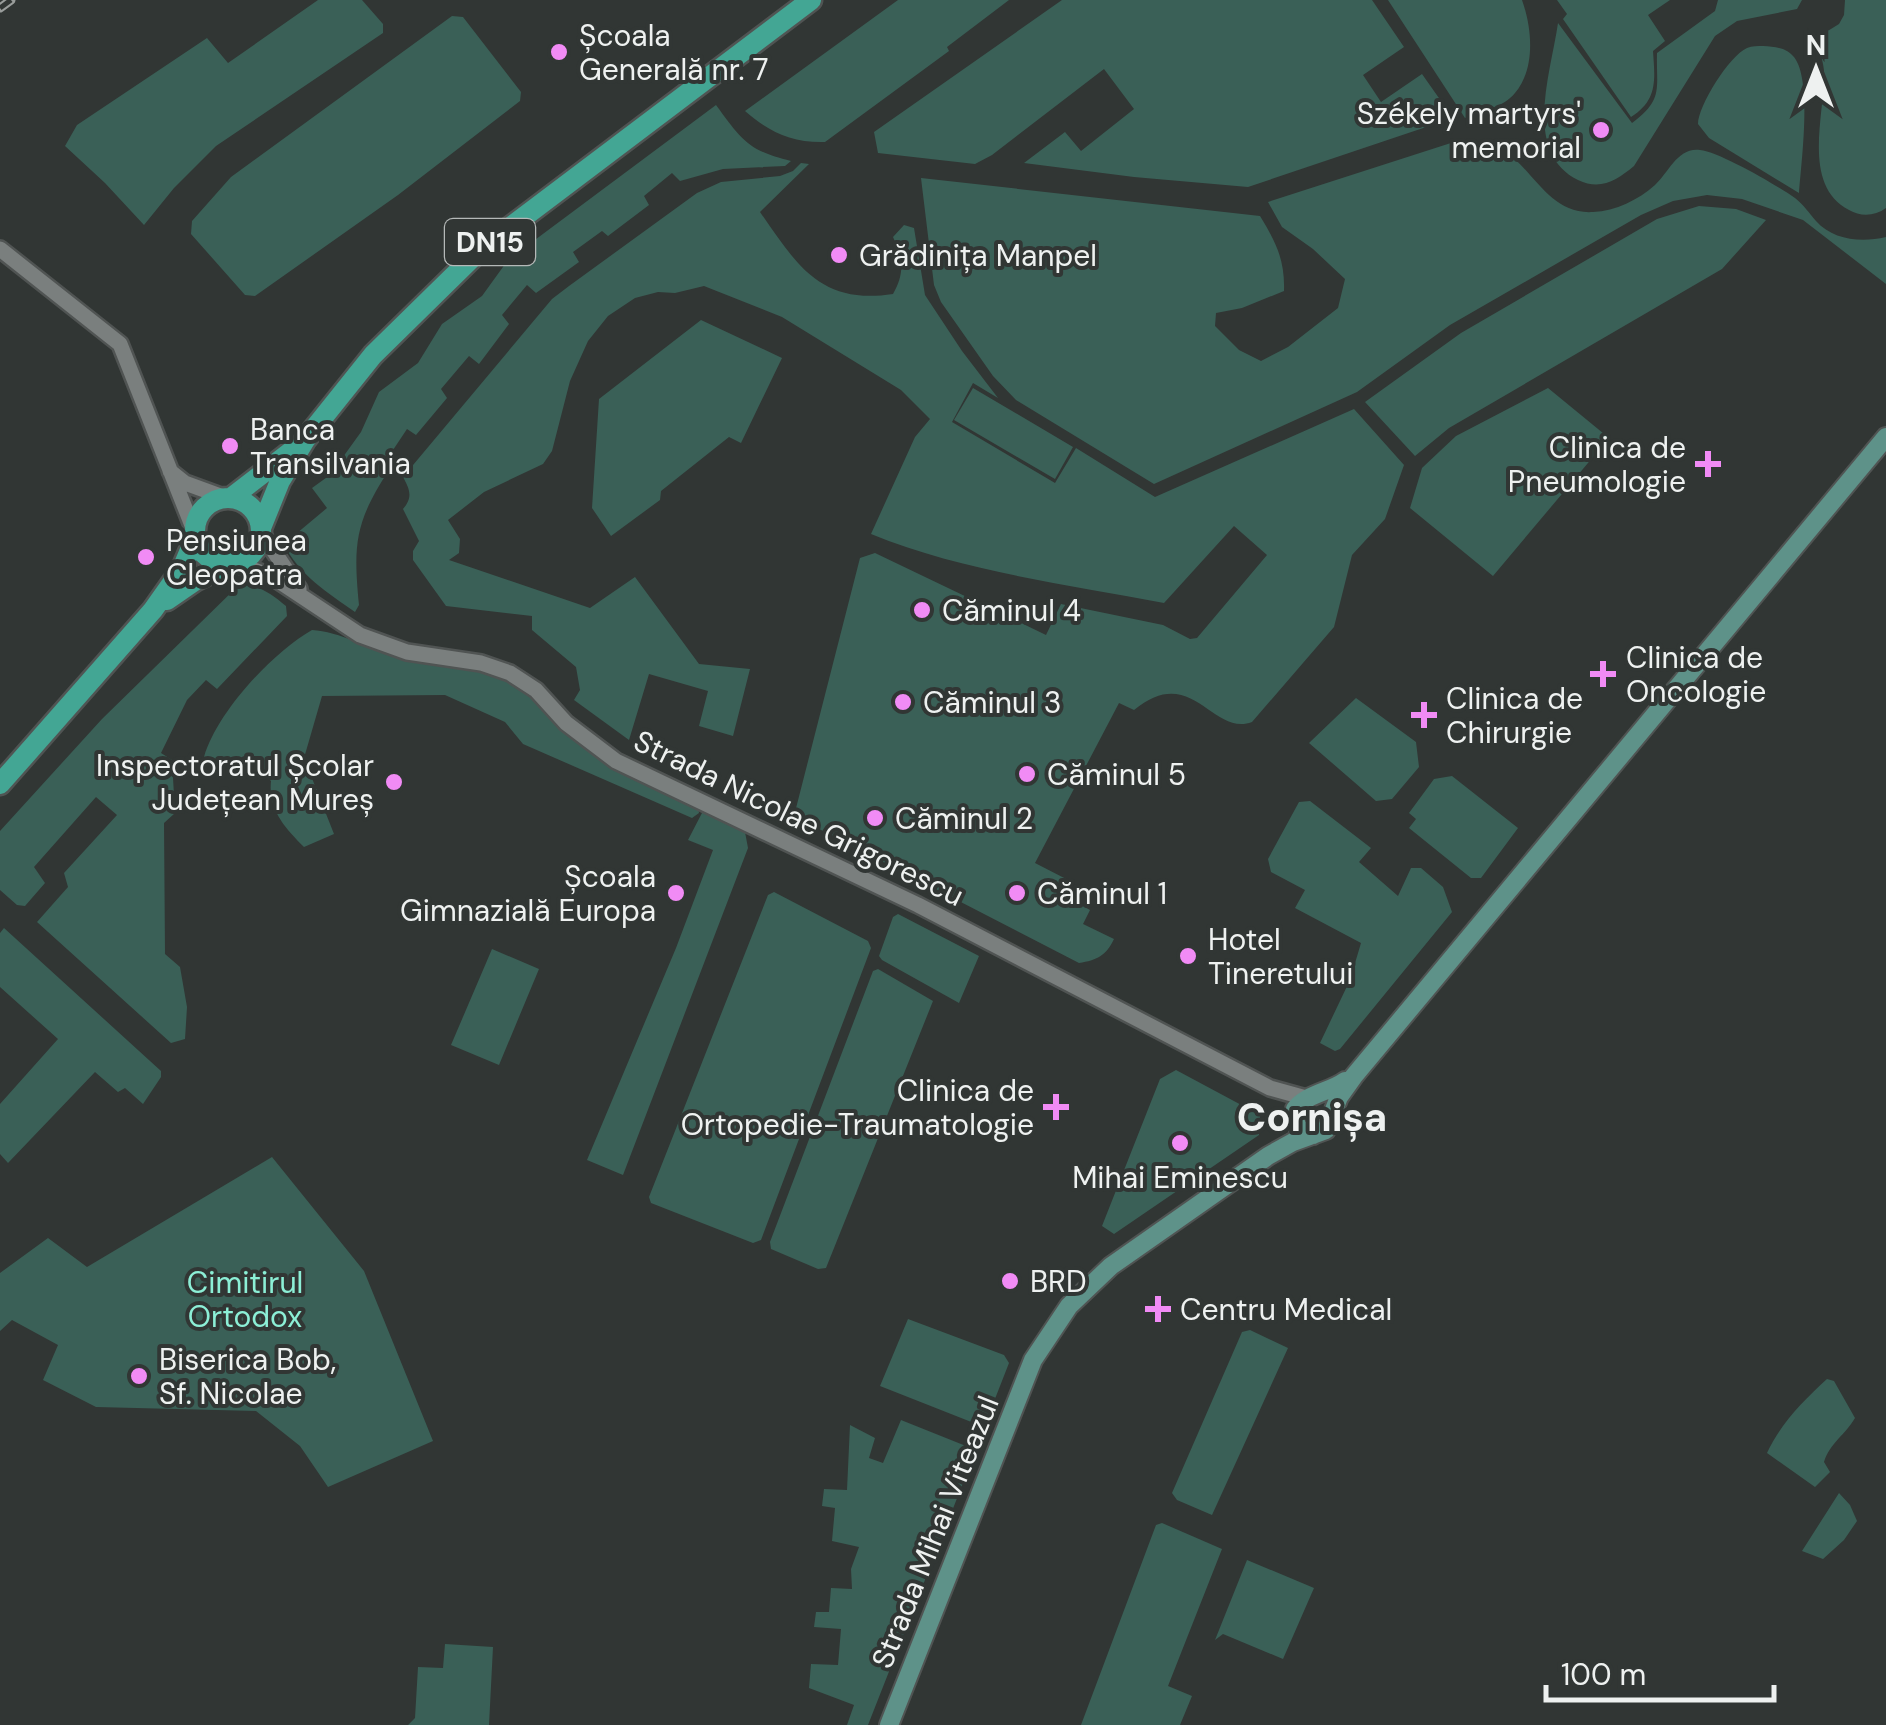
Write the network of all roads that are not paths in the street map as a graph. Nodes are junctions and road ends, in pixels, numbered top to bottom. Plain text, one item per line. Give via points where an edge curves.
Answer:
1 (811, 0) edge
2 (0, 249) edge
3 (1886, 437) edge
4 (305, 440) junction
5 (167, 468) junction
6 (228, 498) junction
7 (261, 530) junction
8 (195, 535) junction
9 (232, 563) junction
10 (311, 604) junction
11 (153, 610) junction
12 (0, 784) edge
13 (1354, 1076) junction
14 (1270, 1088) junction
15 (1310, 1098) junction
16 (1332, 1116) junction
17 (1294, 1117) junction
18 (1313, 1135) junction
19 (1268, 1156) junction
20 (889, 1725) edge

1 - 4 main road, DN15 via 480,250 373,355
2 - 5 street via 120,344
3 - 13 main road
4 - 6 main road, DN15
4 - 7 main road, DN15
5 - 6 street via 185,483
5 - 8 street
6 - 7 main road via 254,511
6 - 8 main road, DN15 via 203,509
7 - 9 main road, DN15 via 254,553
7 - 10 street, Strada Nicolae Grigorescu
8 - 9 main road via 205,556
8 - 11 main road, DN15 via 182,569
9 - 10 street, Strada Nicolae Grigorescu via 271,576
9 - 11 main road, DN15
10 - 14 street, Strada Nicolae Grigorescu via 407,652 510,673 616,761 936,914
11 - 12 main road, DN15
13 - 15 main road
13 - 16 main road
14 - 15 street, Strada Nicolae Grigorescu
14 - 17 street, Strada Nicolae Grigorescu
15 - 16 main road via 1327,1103
15 - 17 main road via 1300,1102
16 - 18 main road via 1326,1130
17 - 18 main road via 1300,1130
17 - 19 main road
18 - 19 main road
19 - 20 main road, Strada Mihai Viteazul via 1111,1266 1069,1306 1033,1360

